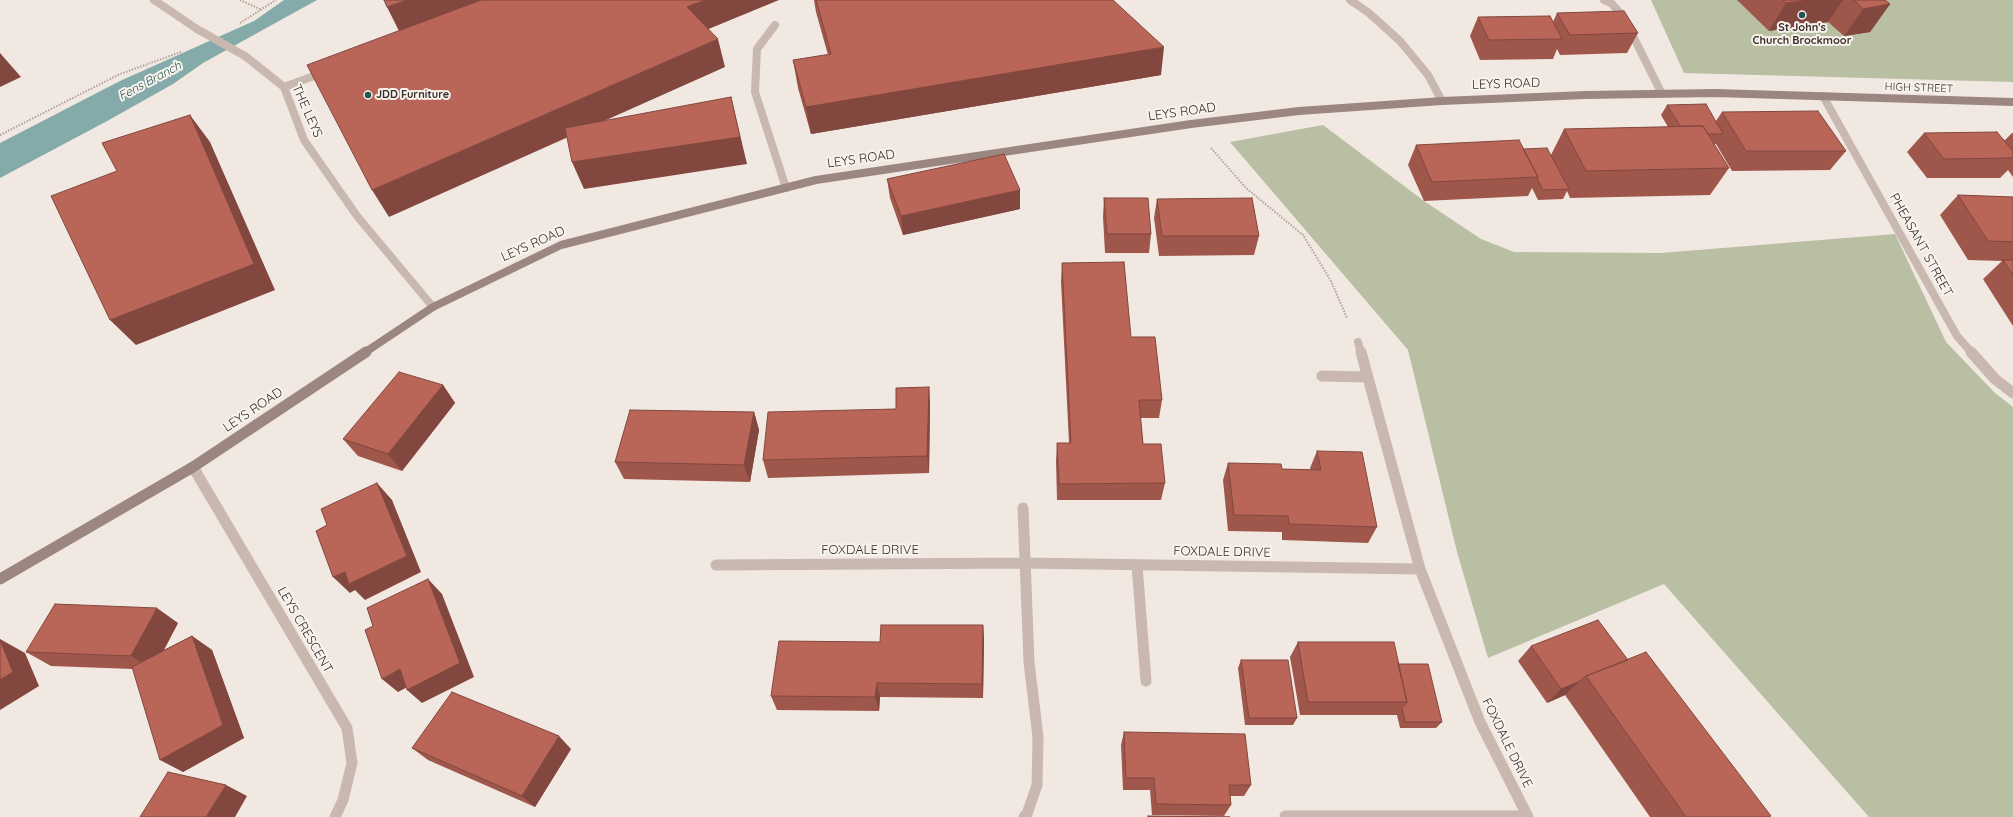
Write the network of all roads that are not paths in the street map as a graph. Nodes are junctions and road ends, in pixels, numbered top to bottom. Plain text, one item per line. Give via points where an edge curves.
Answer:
1 (154, 0) edge
2 (1350, 0) edge
3 (1604, 0) edge
4 (775, 25) dead end
5 (334, 69) edge
6 (284, 87) junction
7 (1662, 94) junction
8 (1824, 96) junction
9 (1442, 101) junction
10 (2013, 102) edge
11 (786, 188) junction
12 (433, 307) junction
13 (1358, 342) road end
14 (1322, 376) dead end
15 (1367, 378) junction
16 (2013, 393) edge
17 (193, 467) junction
18 (1023, 508) dead end
19 (1024, 563) junction
20 (716, 565) dead end
21 (1136, 565) junction
22 (1420, 569) junction
23 (0, 579) edge
24 (1146, 681) dead end
25 (1285, 816) dead end
26 (1527, 816) edge
27 (336, 817) edge
28 (1024, 817) edge

1 - 6 street, THE LEYS, bridge via 197,29 245,56
2 - 9 street via 1368,12 1400,41 1428,75
3 - 7 street via 1611,3 1623,16
4 - 11 street via 757,49 755,92
5 - 6 street
6 - 12 street, THE LEYS via 304,140 357,216
7 - 8 main road, LEYS ROAD
7 - 9 main road, LEYS ROAD
8 - 10 main road, HIGH STREET
8 - 16 street, PHEASANT STREET via 1957,336 1995,379
9 - 11 main road, LEYS ROAD via 1299,111 1191,124 816,180
11 - 12 main road, LEYS ROAD via 561,245
12 - 17 main road, LEYS ROAD
13 - 15 street, FOXDALE DRIVE
14 - 15 street
15 - 22 street, FOXDALE DRIVE
17 - 23 main road, LEYS ROAD
17 - 27 street, LEYS CRESCENT via 347,728 352,764
18 - 19 street
19 - 20 street, FOXDALE DRIVE
19 - 21 street, FOXDALE DRIVE
19 - 28 street via 1038,737 1037,785
21 - 22 street, FOXDALE DRIVE
21 - 24 street
22 - 26 street, FOXDALE DRIVE via 1480,722
25 - 26 street

